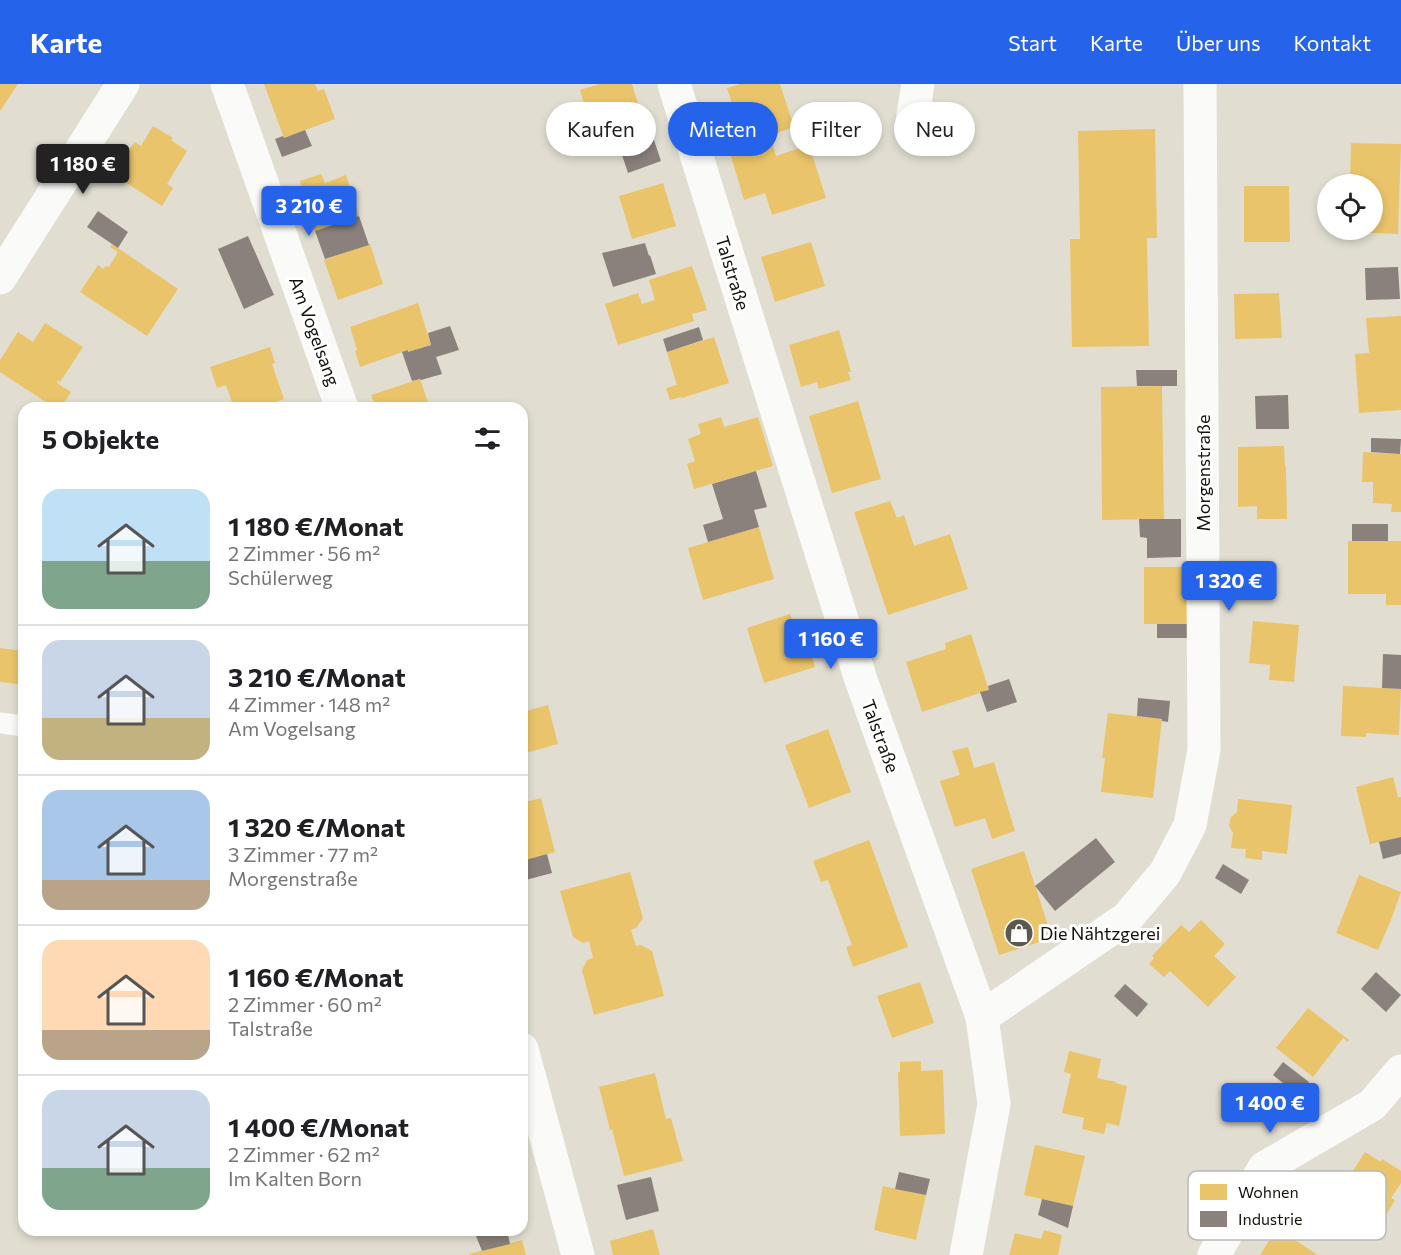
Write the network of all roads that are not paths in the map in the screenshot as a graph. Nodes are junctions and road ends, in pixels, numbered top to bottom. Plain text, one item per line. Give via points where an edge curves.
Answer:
1 (123, 84) edge
2 (227, 84) edge
3 (674, 84) edge
4 (918, 84) edge
5 (1200, 84) edge
6 (915, 102) edge
7 (0, 278) edge
8 (340, 402) edge
9 (0, 723) edge
10 (18, 725) edge
11 (982, 1017) junction
12 (528, 1070) edge
13 (1401, 1071) edge
14 (1262, 1171) edge
15 (1223, 1240) edge
16 (578, 1255) edge
17 (966, 1255) edge
18 (1214, 1255) edge

1 - 7 street
2 - 8 street, Am Vogelsang
3 - 11 street, Talstraße via 861,680
4 - 6 street
5 - 11 street, Morgenstraße via 1204,750 1190,825 1165,873 1127,918
9 - 10 lane
11 - 17 street, Talstraße via 994,1104
12 - 16 street
13 - 14 street via 1372,1105
15 - 18 street

